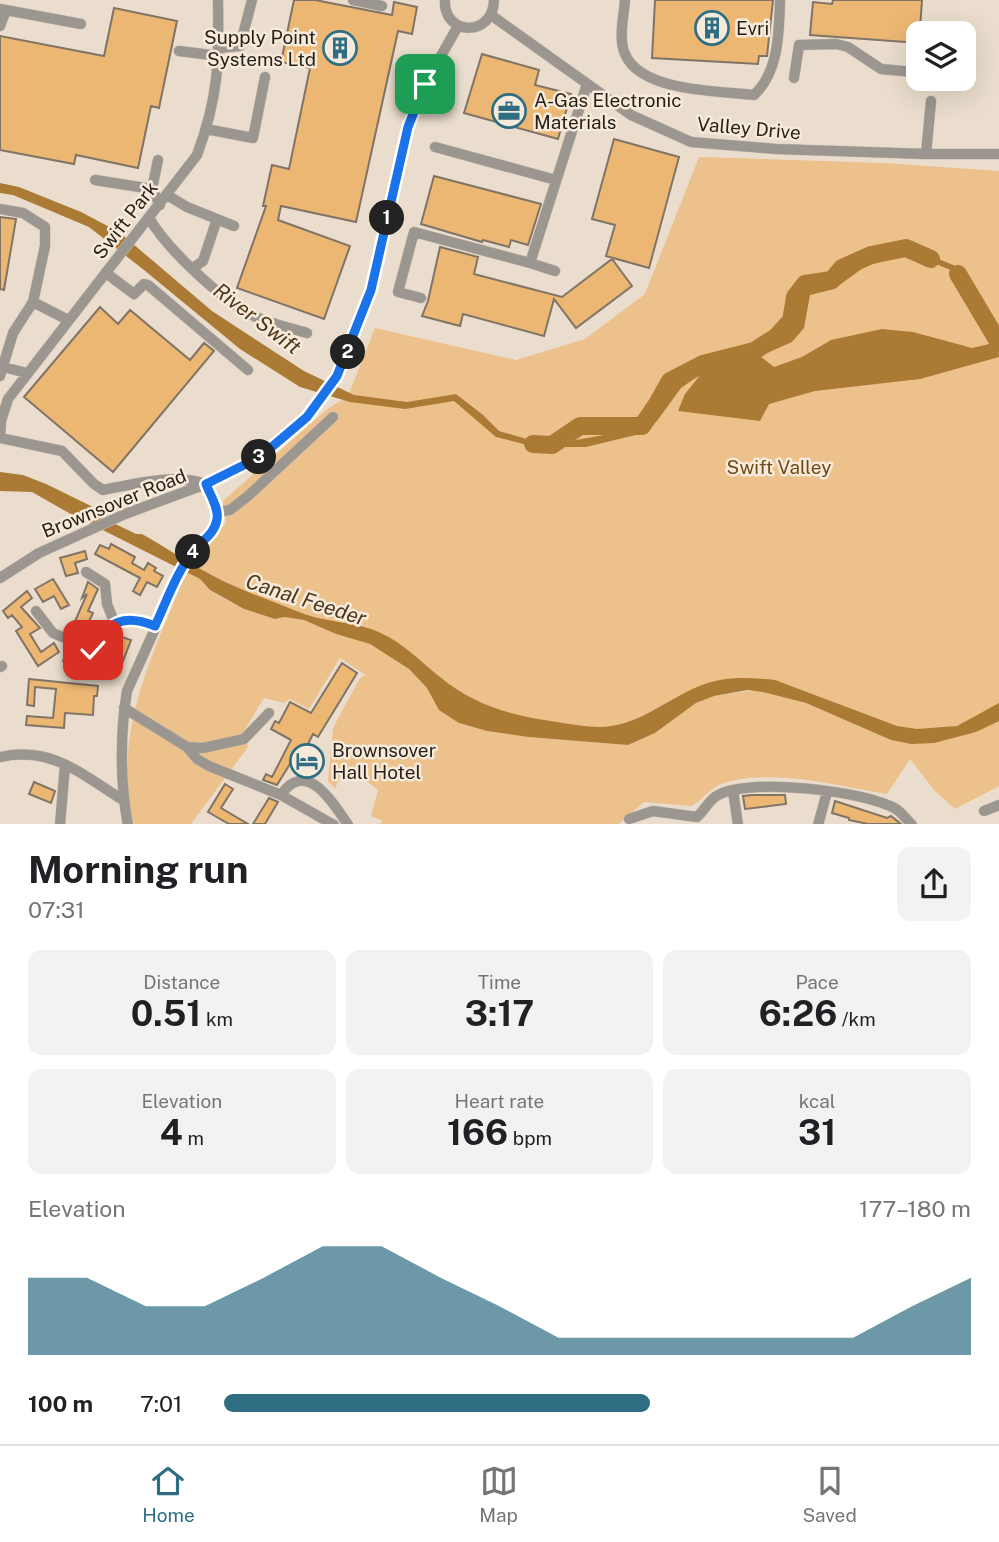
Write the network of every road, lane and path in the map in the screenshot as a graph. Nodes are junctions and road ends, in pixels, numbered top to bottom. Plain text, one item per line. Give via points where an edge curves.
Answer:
1 (218, 0) edge
2 (252, 0) edge
3 (353, 0) edge
4 (445, 0) edge
5 (494, 0) edge
6 (625, 0) edge
7 (780, 0) edge
8 (382, 6) dead end
9 (3, 9) edge
10 (491, 15) junction
11 (82, 24) dead end
12 (0, 26) edge
13 (458, 26) junction
14 (178, 51) dead end
15 (219, 52) junction
16 (906, 71) edge
17 (265, 77) dead end
18 (794, 78) dead end
19 (587, 84) junction
20 (931, 101) dead end
21 (206, 129) junction
22 (436, 147) dead end
23 (926, 154) junction
24 (999, 154) edge
25 (158, 160) dead end
26 (95, 180) dead end
27 (556, 180) junction
28 (152, 189) junction
29 (167, 195) junction
30 (160, 205) junction
31 (0, 209) edge
32 (148, 219) junction
33 (217, 219) junction
34 (234, 226) dead end
35 (530, 263) junction
36 (193, 268) junction
37 (555, 271) dead end
38 (106, 272) junction
39 (421, 298) dead end
40 (33, 302) junction
41 (68, 320) junction
42 (307, 333) dead end
43 (248, 370) dead end
44 (1, 371) edge
45 (27, 373) junction
46 (332, 418) dead end
47 (0, 438) edge
48 (206, 484) junction
49 (218, 512) junction
50 (86, 572) dead end
51 (0, 578) edge
52 (36, 611) dead end
53 (115, 624) junction
54 (155, 626) junction
55 (93, 650) junction
56 (88, 663) dead end
57 (124, 708) junction
58 (269, 713) dead end
59 (187, 747) junction
60 (0, 754) edge
61 (65, 765) junction
62 (738, 789) junction
63 (827, 792) junction
64 (281, 795) junction
65 (123, 800) junction
66 (999, 805) edge
67 (984, 811) dead end
68 (629, 819) dead end
69 (60, 824) edge
70 (128, 824) edge
71 (334, 824) edge
72 (348, 824) edge
73 (738, 824) edge
74 (818, 824) edge
75 (912, 824) edge

1 - 15 street, Swift Park
2 - 15 street via 240,46
3 - 8 street
4 - 13 street via 447,14
5 - 10 street
6 - 7 street via 622,44 626,57 645,76 670,86 754,95 773,68
9 - 11 street
9 - 12 street
10 - 13 street via 473,28
10 - 19 street, Valley Drive
13 - 48 street, Brownsover Road via 425,84 408,127 371,290 337,376 313,410 260,457
14 - 15 street
15 - 21 street, Swift Park
16 - 18 street via 881,69 857,50 836,44 799,45
17 - 21 street via 253,138
19 - 23 street, Valley Drive via 631,115 691,142
19 - 27 street
20 - 23 street
21 - 29 street, Swift Park via 197,155
22 - 27 street
23 - 24 street, Valley Drive
25 - 28 street
26 - 28 street
27 - 35 street
28 - 30 street
29 - 30 street, Swift Park
29 - 33 street
30 - 32 street, Swift Park
31 - 40 street via 23,212 45,227
32 - 36 street
32 - 38 street, Swift Park
33 - 34 street
33 - 36 street via 203,261
35 - 37 street
35 - 39 street via 414,232 398,292
36 - 42 street via 255,317
38 - 41 street, Swift Park
38 - 43 street via 134,294 148,285
40 - 41 street
40 - 44 street via 13,333
41 - 45 street, Swift Park
44 - 45 street
45 - 47 street, Swift Park via 8,398
46 - 49 street via 248,496 230,510
47 - 48 street via 62,451 103,490 149,480
48 - 49 street
48 - 51 street, Brownsover Road via 39,552
49 - 54 street via 214,531 190,556
50 - 53 street via 105,584
52 - 55 street via 53,633
53 - 54 street via 132,619
53 - 55 street
54 - 57 street via 135,669
55 - 56 street
57 - 59 street
57 - 65 street
58 - 59 street via 244,739
59 - 64 street via 209,766
60 - 61 street via 36,754
61 - 65 street
61 - 69 street
62 - 63 street via 774,785
62 - 68 street via 713,797 697,817 653,811
62 - 73 street
63 - 74 street
63 - 75 street via 896,809
64 - 71 street
64 - 72 street via 296,780 305,780 329,796
65 - 70 street
66 - 67 street

